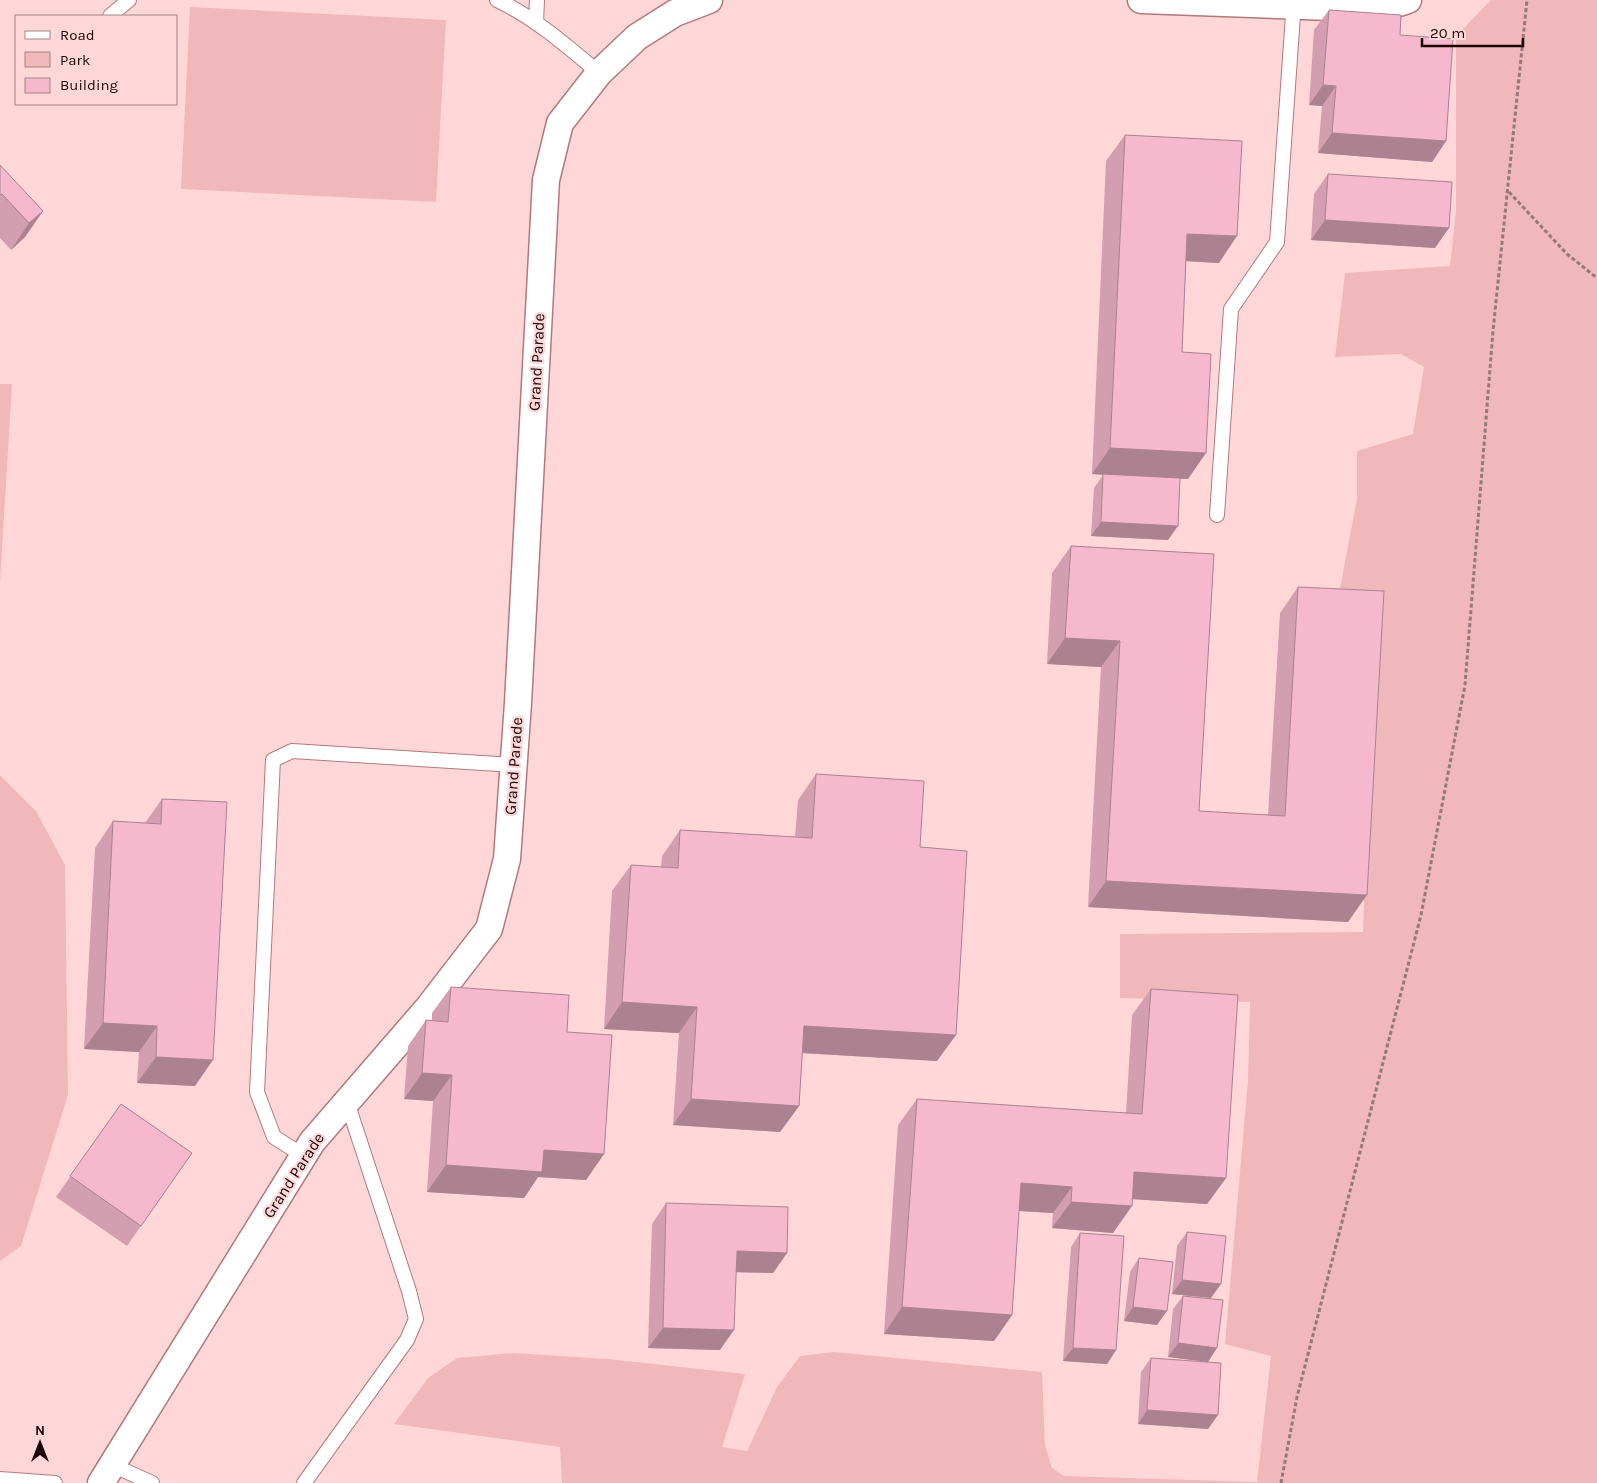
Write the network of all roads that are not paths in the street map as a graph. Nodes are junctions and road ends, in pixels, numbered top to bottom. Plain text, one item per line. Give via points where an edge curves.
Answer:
1 (129, 0) edge
2 (497, 0) edge
3 (537, 0) edge
4 (709, 0) edge
5 (1141, 0) edge
6 (1408, 0) edge
7 (1294, 2) edge
8 (111, 15) edge
9 (536, 23) junction
10 (599, 72) junction
11 (1218, 515) dead end
12 (514, 765) junction
13 (347, 1102) junction
14 (304, 1156) junction
15 (107, 1474) edge
16 (0, 1479) edge
17 (56, 1483) edge
18 (152, 1483) edge
19 (304, 1483) edge

1 - 8 lane
2 - 9 lane
3 - 9 lane
4 - 10 street, Grand Parade via 675,13 637,37
5 - 7 street
6 - 7 street via 1330,7
7 - 11 lane via 1277,242 1231,309
9 - 10 lane
10 - 12 street, Grand Parade via 560,123 546,180
12 - 13 street, Grand Parade via 507,859 489,929 428,1008
12 - 14 lane via 292,751 273,760 257,1092 274,1137
13 - 14 street, Grand Parade
13 - 19 lane via 416,1320 407,1340
14 - 15 street, Grand Parade
15 - 18 lane
16 - 17 lane

